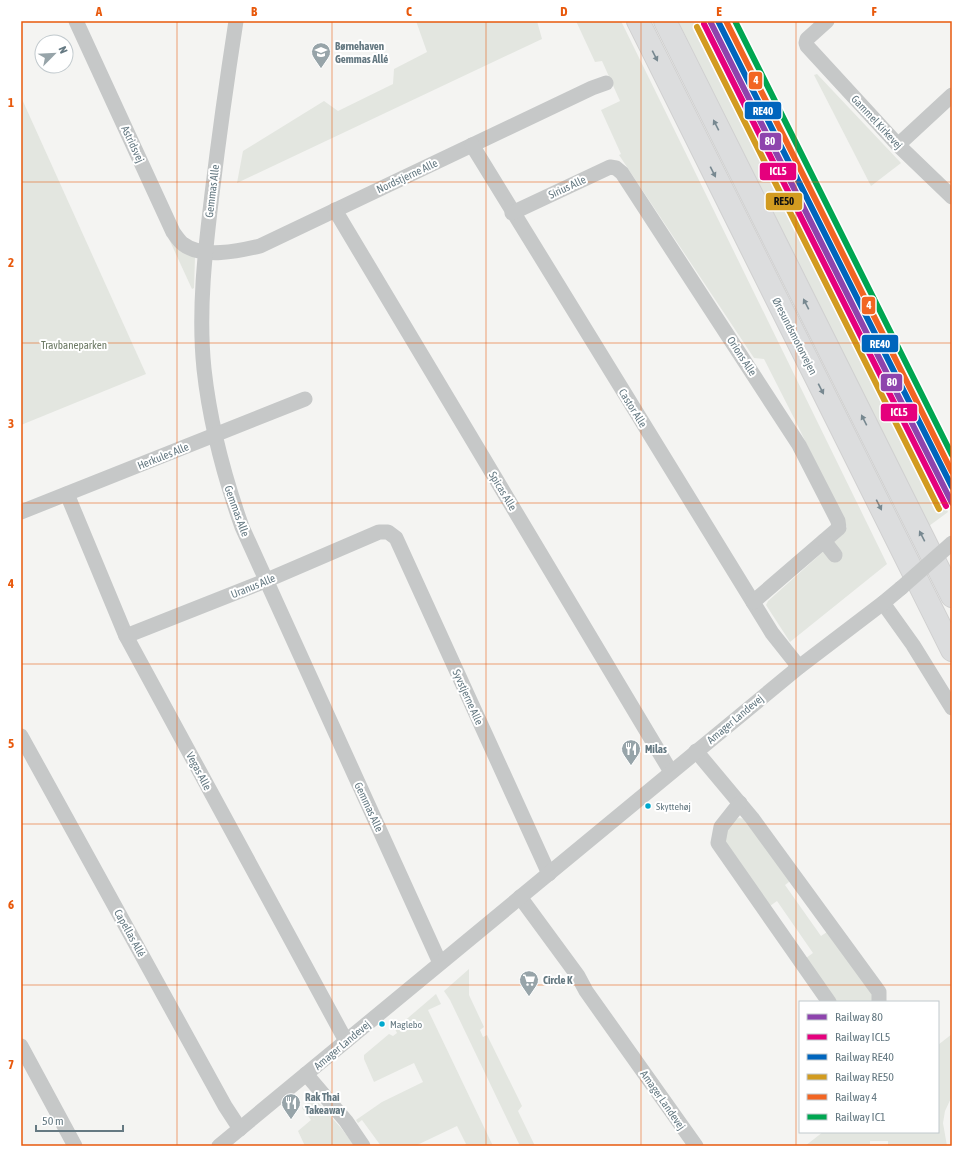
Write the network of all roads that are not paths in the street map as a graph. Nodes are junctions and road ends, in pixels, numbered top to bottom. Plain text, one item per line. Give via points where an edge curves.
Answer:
1 (76, 21) edge
2 (236, 21) edge
3 (638, 21) edge
4 (665, 21) edge
5 (826, 21) edge
6 (606, 83) dead end
7 (952, 95) edge
8 (472, 145) junction
9 (898, 145) junction
10 (622, 173) joint
11 (952, 197) edge
12 (335, 210) junction
13 (512, 213) junction
14 (205, 251) junction
15 (305, 399) dead end
16 (214, 435) junction
17 (67, 494) junction
18 (21, 512) edge
19 (379, 532) joint
20 (824, 541) junction
21 (952, 543) edge
22 (835, 555) dead end
23 (266, 581) junction
24 (952, 596) edge
25 (753, 602) junction
26 (883, 603) junction
27 (126, 636) junction
28 (952, 650) edge
29 (799, 666) junction
30 (952, 708) edge
31 (21, 736) edge
32 (696, 751) junction
33 (671, 772) junction
34 (740, 803) junction
35 (549, 874) junction
36 (520, 897) junction
37 (440, 963) junction
38 (828, 1001) edge
39 (879, 1001) edge
40 (346, 1041) junction
41 (21, 1046) edge
42 (306, 1074) junction
43 (240, 1129) junction
44 (75, 1146) edge
45 (219, 1146) edge
46 (363, 1146) edge
47 (696, 1146) edge

1 - 14 street, Astridsvej via 173,232 182,244
2 - 14 street, Gemmas Alle via 221,114
3 -> 28 highway, Øresundsmotorvejen
24 -> 4 highway
5 - 9 street, Gammel Kirkevej via 806,43
6 - 8 street, Nordstjerne Alle
7 - 9 street
8 - 12 street, Nordstjerne Alle
8 - 13 street, Castor Alle
9 - 11 street, Gammel Kirkevej
10 - 13 street, Sirius Alle via 610,167
10 - 20 street, Orions Alle via 799,445 838,521 839,528
12 - 14 street, Nordstjerne Alle via 260,246 231,253
12 - 33 street, Spicas Alle
13 - 25 street, Castor Alle
14 - 16 street, Gemmas Alle via 202,309 204,368
15 - 16 street, Herkules Alle
16 - 17 street, Herkules Alle
16 - 23 street, Gemmas Alle via 242,527
17 - 18 street, Herkules Alle
17 - 27 street, Vegas Alle
19 - 23 street, Uranus Alle
19 - 35 street, Syvstjerne Alle via 388,532 396,538
20 - 22 street
20 - 25 street, Orions Alle
21 - 26 street, Amager Landevej, bridge
23 - 27 street, Uranus Alle
23 - 37 street, Gemmas Alle
25 - 29 street, Castor Alle via 772,633
26 - 29 street, Amager Landevej
26 - 30 street via 913,645
27 - 40 street, Vegas Alle
29 - 32 street, Amager Landevej
31 - 43 street, Capellas Allé
32 - 33 street, Amager Landevej
32 - 34 street
33 - 35 street, Amager Landevej
34 - 38 street via 721,827 718,843
34 - 39 street via 879,992
35 - 36 street, Amager Landevej
36 - 37 street, Amager Landevej
36 - 47 street, Amager Landevej
37 - 40 street, Amager Landevej
40 - 42 street, Amager Landevej
41 - 44 street
42 - 43 street, Amager Landevej
42 - 46 street via 346,1121
43 - 45 street, Amager Landevej

